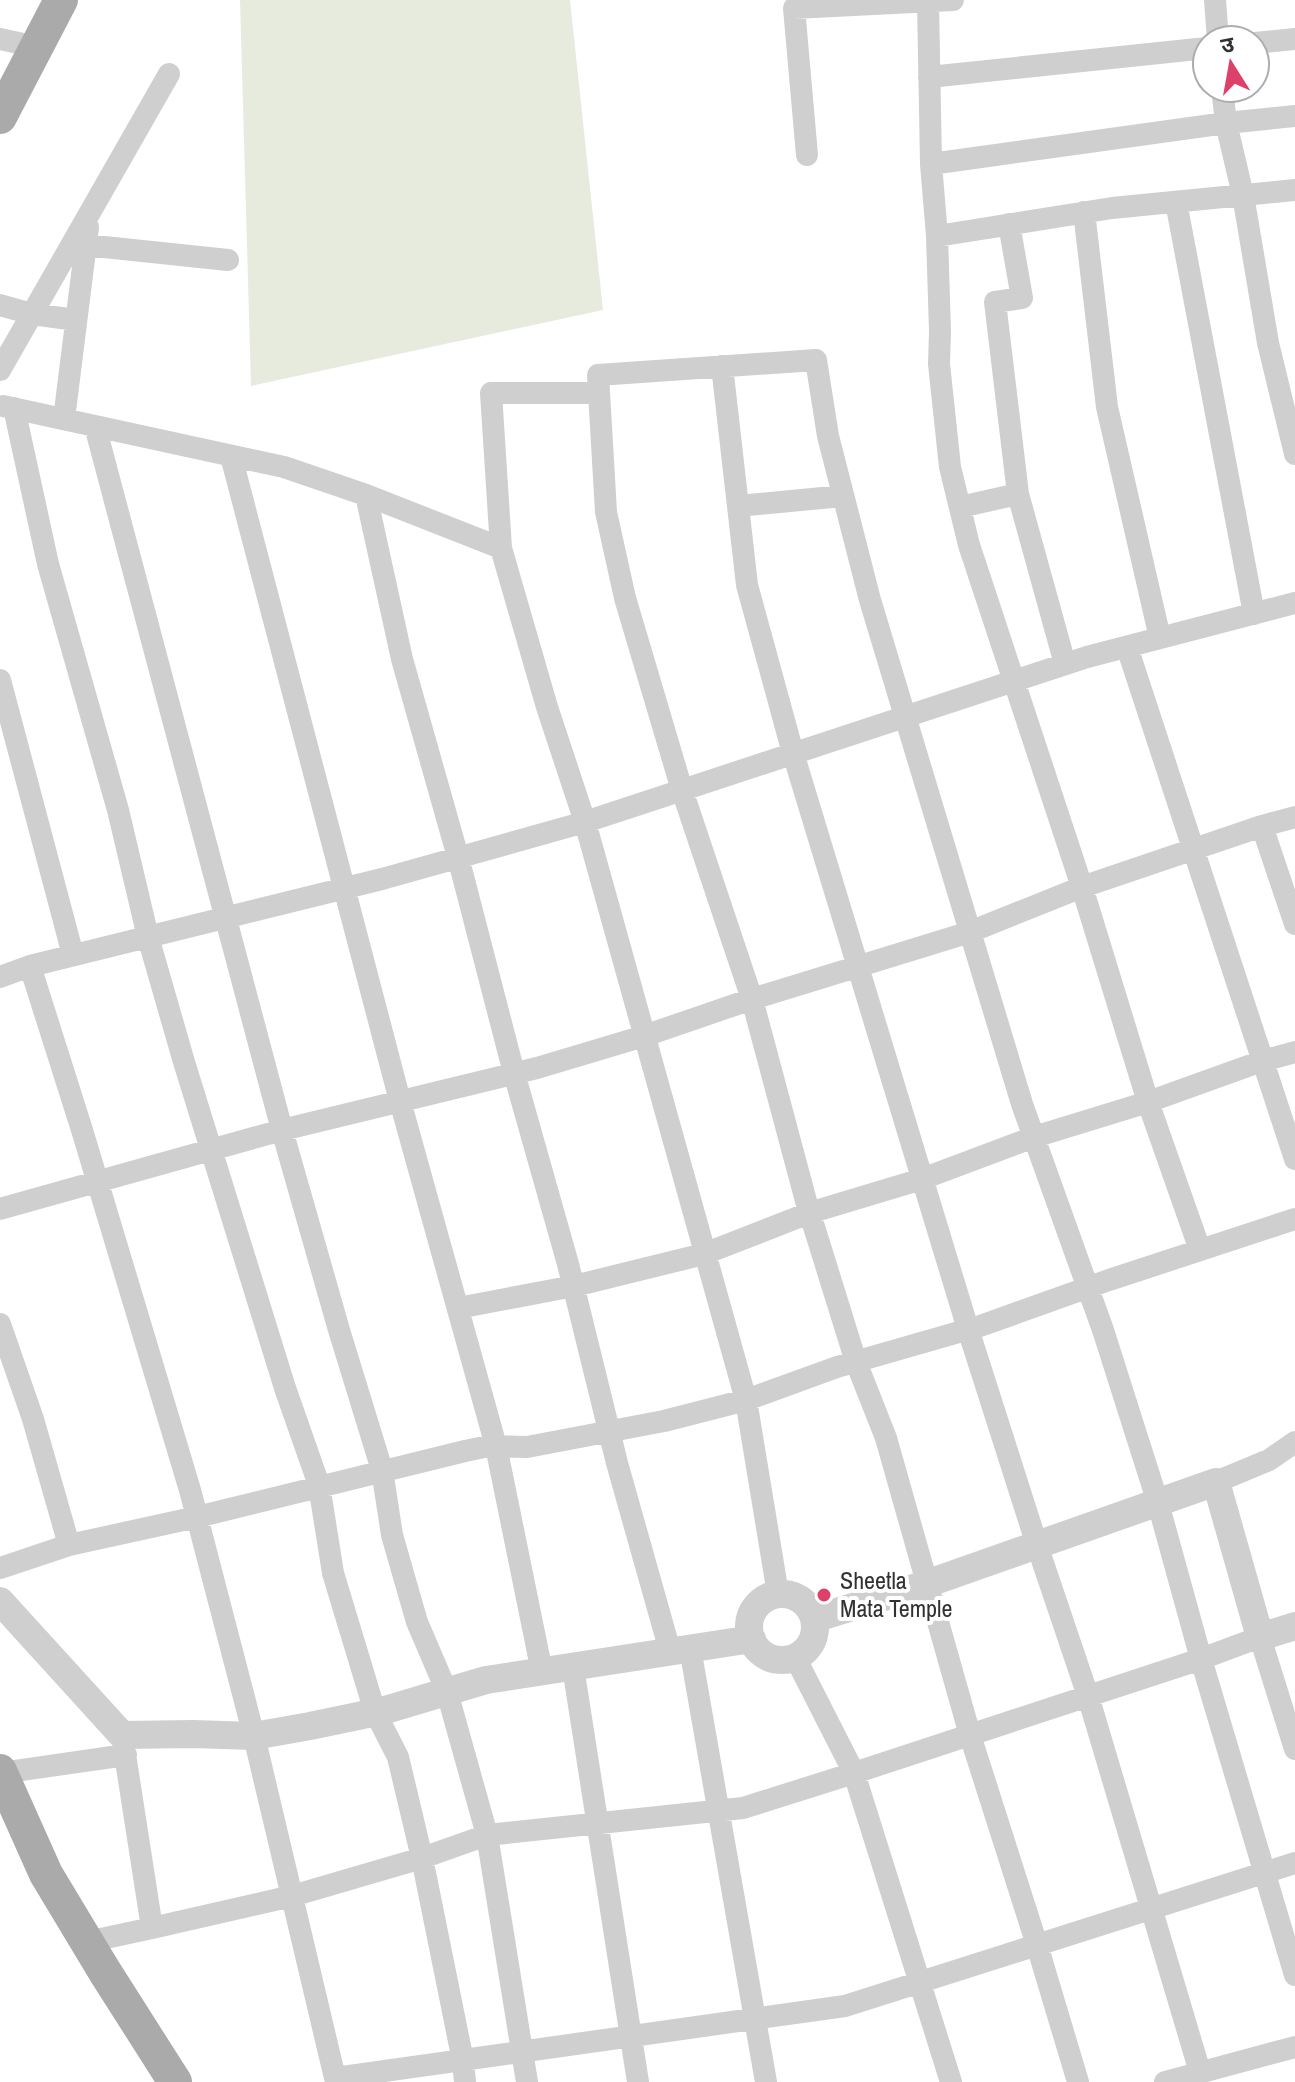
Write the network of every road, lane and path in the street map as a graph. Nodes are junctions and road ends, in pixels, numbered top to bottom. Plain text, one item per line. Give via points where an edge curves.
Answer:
1 (61, 0) edge
2 (953, 0) edge
3 (1215, 0) edge
4 (928, 2) edge
5 (1217, 24) edge
6 (0, 39) edge
7 (1295, 39) edge
8 (1271, 41) edge
9 (37, 47) junction
10 (1191, 50) edge
11 (169, 74) dead end
12 (929, 77) junction
13 (1224, 104) edge
14 (1295, 116) edge
15 (0, 117) edge
16 (1226, 123) junction
17 (807, 155) dead end
18 (931, 164) junction
19 (1295, 190) edge
20 (1243, 195) junction
21 (1176, 202) junction
22 (1084, 212) junction
23 (89, 213) junction
24 (1009, 224) junction
25 (937, 236) junction
26 (85, 245) junction
27 (228, 260) dead end
28 (0, 305) edge
29 (32, 314) junction
30 (76, 320) junction
31 (722, 366) junction
32 (0, 370) edge
33 (599, 393) junction
34 (1288, 394) edge
35 (7, 407) edge
36 (64, 419) junction
37 (95, 426) junction
38 (1295, 454) edge
39 (231, 456) junction
40 (1018, 494) junction
41 (366, 495) junction
42 (843, 496) junction
43 (738, 506) junction
44 (960, 507) junction
45 (501, 548) junction
46 (1295, 603) edge
47 (1254, 614) junction
48 (1160, 638) junction
49 (1127, 647) junction
50 (1065, 664) junction
51 (0, 680) edge
52 (1013, 681) junction
53 (906, 716) junction
54 (793, 753) junction
55 (682, 790) junction
56 (1295, 817) edge
57 (585, 822) junction
58 (1262, 826) junction
59 (1194, 850) junction
60 (458, 857) junction
61 (1082, 887) junction
62 (344, 888) junction
63 (225, 918) junction
64 (1295, 924) edge
65 (970, 932) junction
66 (148, 937) junction
67 (73, 955) junction
68 (859, 965) junction
69 (30, 966) junction
70 (0, 977) edge
71 (752, 999) junction
72 (644, 1036) junction
73 (1295, 1052) edge
74 (1262, 1061) junction
75 (514, 1073) junction
76 (400, 1101) junction
77 (1148, 1102) junction
78 (282, 1130) junction
79 (1034, 1137) junction
80 (211, 1150) junction
81 (1295, 1159) edge
82 (922, 1179) junction
83 (98, 1182) junction
84 (0, 1209) edge
85 (809, 1213) junction
86 (1295, 1219) edge
87 (1200, 1250) junction
88 (704, 1254) junction
89 (574, 1286) junction
90 (1088, 1287) junction
91 (458, 1308) junction
92 (0, 1324) edge
93 (968, 1329) junction
94 (856, 1362) junction
95 (746, 1400) junction
96 (610, 1432) junction
97 (1295, 1442) edge
98 (496, 1446) junction
99 (382, 1470) junction
100 (1216, 1482) junction
101 (319, 1485) junction
102 (1158, 1503) junction
103 (197, 1517) junction
104 (69, 1545) junction
105 (1037, 1545) junction
106 (0, 1568) edge
107 (926, 1584) junction
108 (778, 1594) junction
109 (0, 1601) edge
110 (814, 1619) junction
111 (1295, 1626) edge
112 (1260, 1637) junction
113 (752, 1639) junction
114 (680, 1650) junction
115 (795, 1657) junction
116 (1201, 1659) junction
117 (573, 1667) junction
118 (542, 1672) junction
119 (447, 1692) junction
120 (1088, 1696) junction
121 (375, 1712) junction
122 (970, 1735) junction
123 (254, 1736) junction
124 (1294, 1740) edge
125 (124, 1745) junction
126 (1, 1772) edge
127 (854, 1773) junction
128 (717, 1810) junction
129 (598, 1823) junction
130 (487, 1835) junction
131 (422, 1858) junction
132 (1295, 1863) edge
133 (1265, 1873) junction
134 (292, 1896) junction
135 (1151, 1909) junction
136 (152, 1928) junction
137 (87, 1942) junction
138 (1037, 1945) junction
139 (1295, 1975) edge
140 (920, 1982) junction
141 (754, 2019) junction
142 (630, 2037) junction
143 (1295, 2047) edge
144 (523, 2052) junction
145 (464, 2071) edge
146 (1200, 2072) junction
147 (336, 2080) edge
148 (175, 2082) edge
149 (527, 2082) edge
150 (638, 2082) edge
151 (766, 2082) edge
152 (951, 2082) edge
153 (1078, 2082) edge
154 (1165, 2082) edge

1 - 9 main road
2 - 4 street
3 - 5 street
4 - 12 street
4 - 17 street via 794,8
6 - 9 street
7 - 8 street
9 - 15 main road
10 - 12 street
11 - 23 street
12 - 18 street
13 - 16 street
14 - 16 street
16 - 18 street
16 - 20 street
18 - 25 street
19 - 20 street
20 - 21 street
20 - 34 street via 1268,343
21 - 22 street
21 - 47 street
22 - 24 street
22 - 48 street via 1107,407
23 - 26 street
23 - 29 street
24 - 25 street
24 - 40 street via 1022,298 995,302
25 - 44 street via 939,364 950,467
26 - 27 street
26 - 30 street
28 - 29 street
29 - 30 street
29 - 32 street
30 - 36 street
31 - 33 street via 598,375
31 - 42 street via 816,360
31 - 43 street
33 - 45 street via 491,393
33 - 55 street via 606,512 625,598
34 - 38 street
35 - 36 street
35 - 66 street
36 - 37 street
37 - 39 street
37 - 63 street
39 - 41 street via 284,467
39 - 62 street
40 - 44 street
40 - 50 street
41 - 45 street
41 - 60 street via 402,659
42 - 43 street
42 - 53 street
43 - 54 street via 747,585
44 - 52 street
45 - 57 street
46 - 47 street
47 - 48 street
48 - 49 street
49 - 50 street
49 - 59 street
50 - 52 street
51 - 67 street
52 - 53 street
52 - 61 street
53 - 54 street
53 - 65 street
54 - 55 street
54 - 68 street
55 - 57 street
55 - 71 street
56 - 58 street
57 - 60 street
57 - 72 street
58 - 59 street
58 - 64 street
59 - 61 street
59 - 74 street
60 - 62 street
60 - 75 street
61 - 65 street
61 - 77 street
62 - 63 street
62 - 76 street
63 - 66 street
63 - 78 street
65 - 68 street
65 - 79 street
66 - 67 street
66 - 80 street
67 - 69 street
68 - 71 street
68 - 82 street
69 - 70 street
69 - 83 street
71 - 72 street
71 - 85 street
72 - 75 street
72 - 88 street
73 - 74 street
74 - 77 street
74 - 81 street
75 - 76 street
75 - 89 street
76 - 78 street
76 - 91 street
77 - 79 street
77 - 87 street
78 - 80 street
78 - 99 street
79 - 82 street
79 - 90 street
80 - 83 street
80 - 101 street
82 - 85 street
82 - 93 street
83 - 84 street
83 - 103 street
85 - 88 street
85 - 94 street
86 - 87 street
87 - 90 street
88 - 89 street
88 - 95 street
89 - 91 street
89 - 96 street
90 - 93 street
90 - 102 street
91 - 98 street
92 - 104 street
93 - 94 street
93 - 105 street
94 - 95 street
94 - 107 street via 886,1438
95 - 96 street
95 - 108 street
96 - 98 street via 527,1447
96 - 114 street
97 - 100 street via 1269,1460
98 - 99 street
98 - 118 street
99 - 101 street
99 - 119 street via 392,1535 417,1622
100 - 102 street
100 - 112 street
101 - 103 street
101 - 121 street via 333,1573
102 - 105 street
102 - 116 street
103 - 104 street
103 - 123 street
104 - 106 street
105 - 107 street
105 - 120 street
107 - 110 street
107 - 122 street
108 - 110 street via 800,1599
108 - 113 street via 764,1599 751,1616
109 - 125 street
110 - 115 street via 811,1643
111 - 112 street
112 - 116 street
112 - 124 street
113 - 114 street
113 - 115 street via 763,1654
114 - 117 street
114 - 128 street
115 - 127 street
116 - 120 street
116 - 133 street
117 - 118 street
117 - 129 street
118 - 119 street
119 - 121 street
119 - 130 street
120 - 122 street
120 - 135 street
121 - 123 street
121 - 131 street via 398,1757
122 - 127 street
122 - 138 street
123 - 125 street via 193,1734
123 - 134 street
125 - 126 street
125 - 136 street
126 - 137 main road via 46,1874
127 - 128 street via 743,1808
127 - 140 street
128 - 129 street
128 - 141 street
129 - 130 street
129 - 142 street
130 - 131 street
130 - 144 street
131 - 134 street
131 - 145 street
132 - 133 street
133 - 135 street
133 - 139 street
134 - 136 street
134 - 147 street
135 - 138 street
135 - 146 street
136 - 137 street
137 - 148 main road
138 - 140 street
138 - 153 street
140 - 141 street via 845,2006
140 - 152 street
141 - 142 street
141 - 151 street
142 - 144 street
142 - 150 street
143 - 146 street
144 - 145 street
144 - 149 street
145 - 147 street
146 - 154 street

